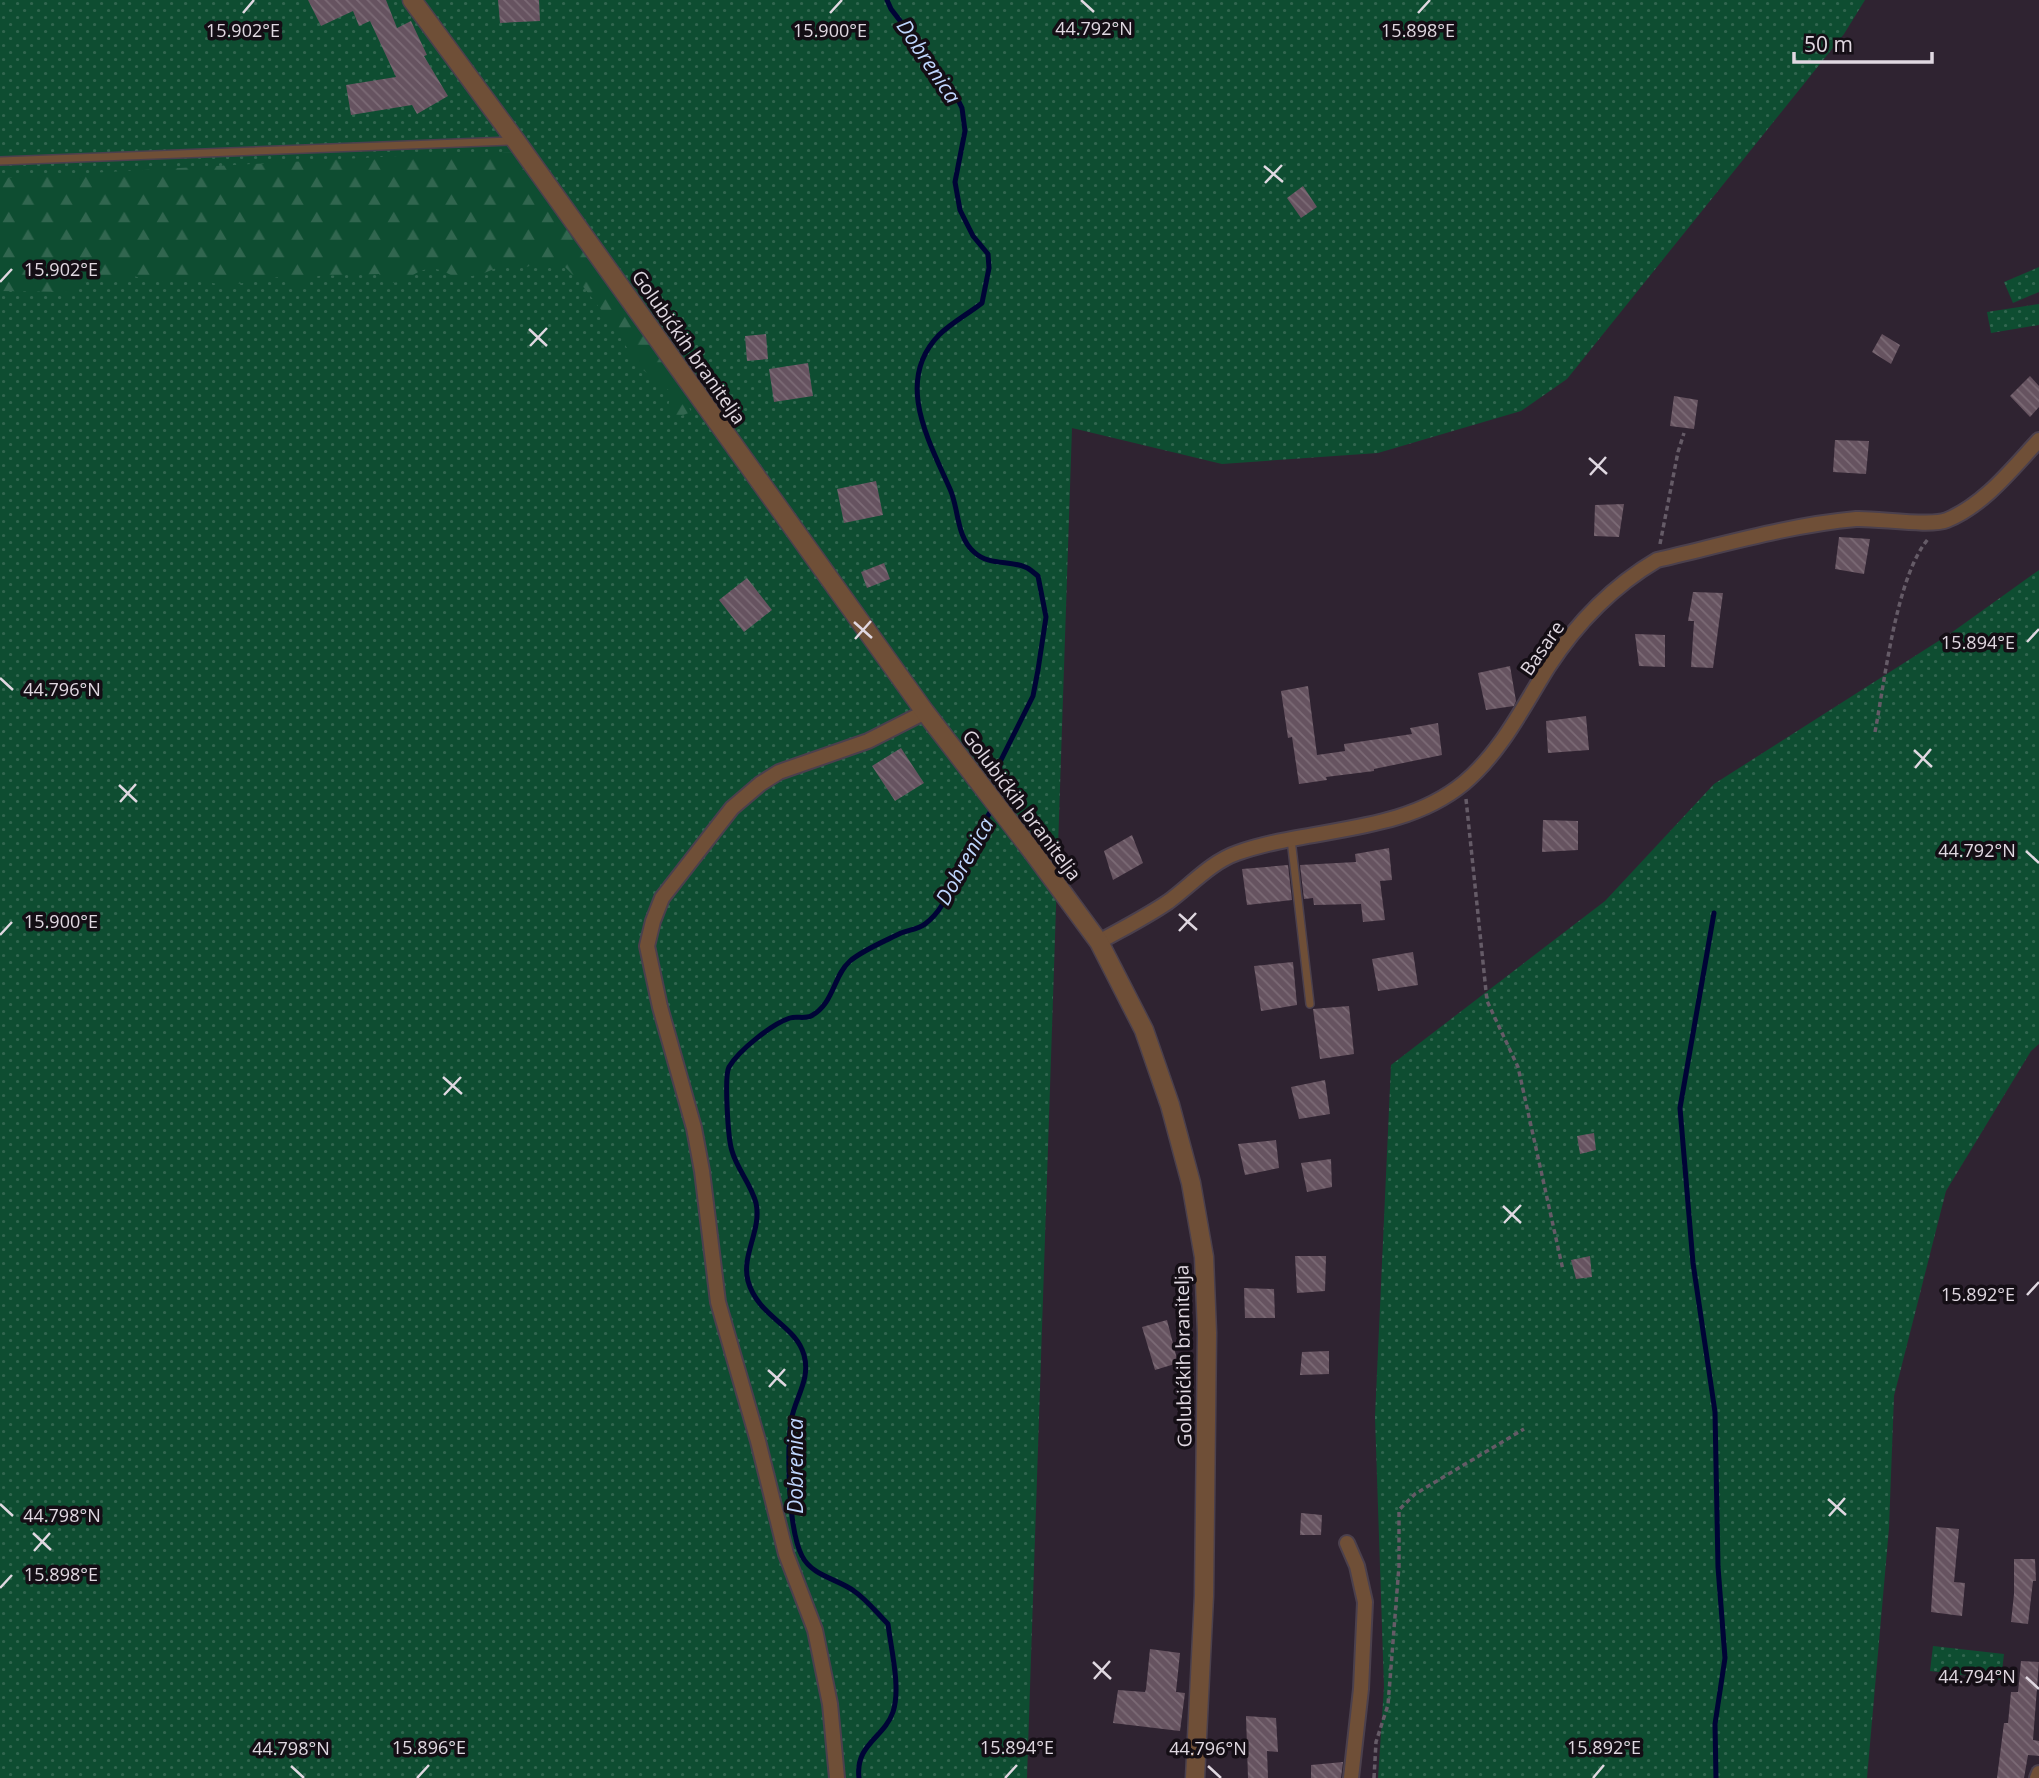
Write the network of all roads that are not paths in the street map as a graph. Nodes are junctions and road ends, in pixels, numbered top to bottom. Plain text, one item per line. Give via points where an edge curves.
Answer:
1 (412, 0) edge
2 (516, 141) junction
3 (0, 161) edge
4 (2039, 440) edge
5 (925, 712) junction
6 (1291, 839) junction
7 (1099, 942) junction
8 (1310, 1004) dead end
9 (1347, 1543) dead end
10 (837, 1778) edge
11 (1195, 1778) edge
12 (1350, 1778) edge

1 - 2 street, Golubićkih branitelja
2 - 3 lane
2 - 5 street, Golubićkih branitelja
4 - 6 street, Basare via 2001,481 1944,522 1858,519 1819,524 1657,560 1599,603 1549,666 1516,721 1464,783 1389,820
5 - 7 street, Golubićkih branitelja
5 - 10 street via 868,741 779,772 760,784 732,808 662,898 647,946 694,1128 718,1302 786,1554 815,1630 830,1704
6 - 7 street, Basare via 1235,853 1168,902
6 - 8 lane
7 - 11 street, Golubićkih branitelja via 1144,1030 1170,1105 1191,1183 1204,1258 1204,1596
9 - 12 street via 1365,1602

